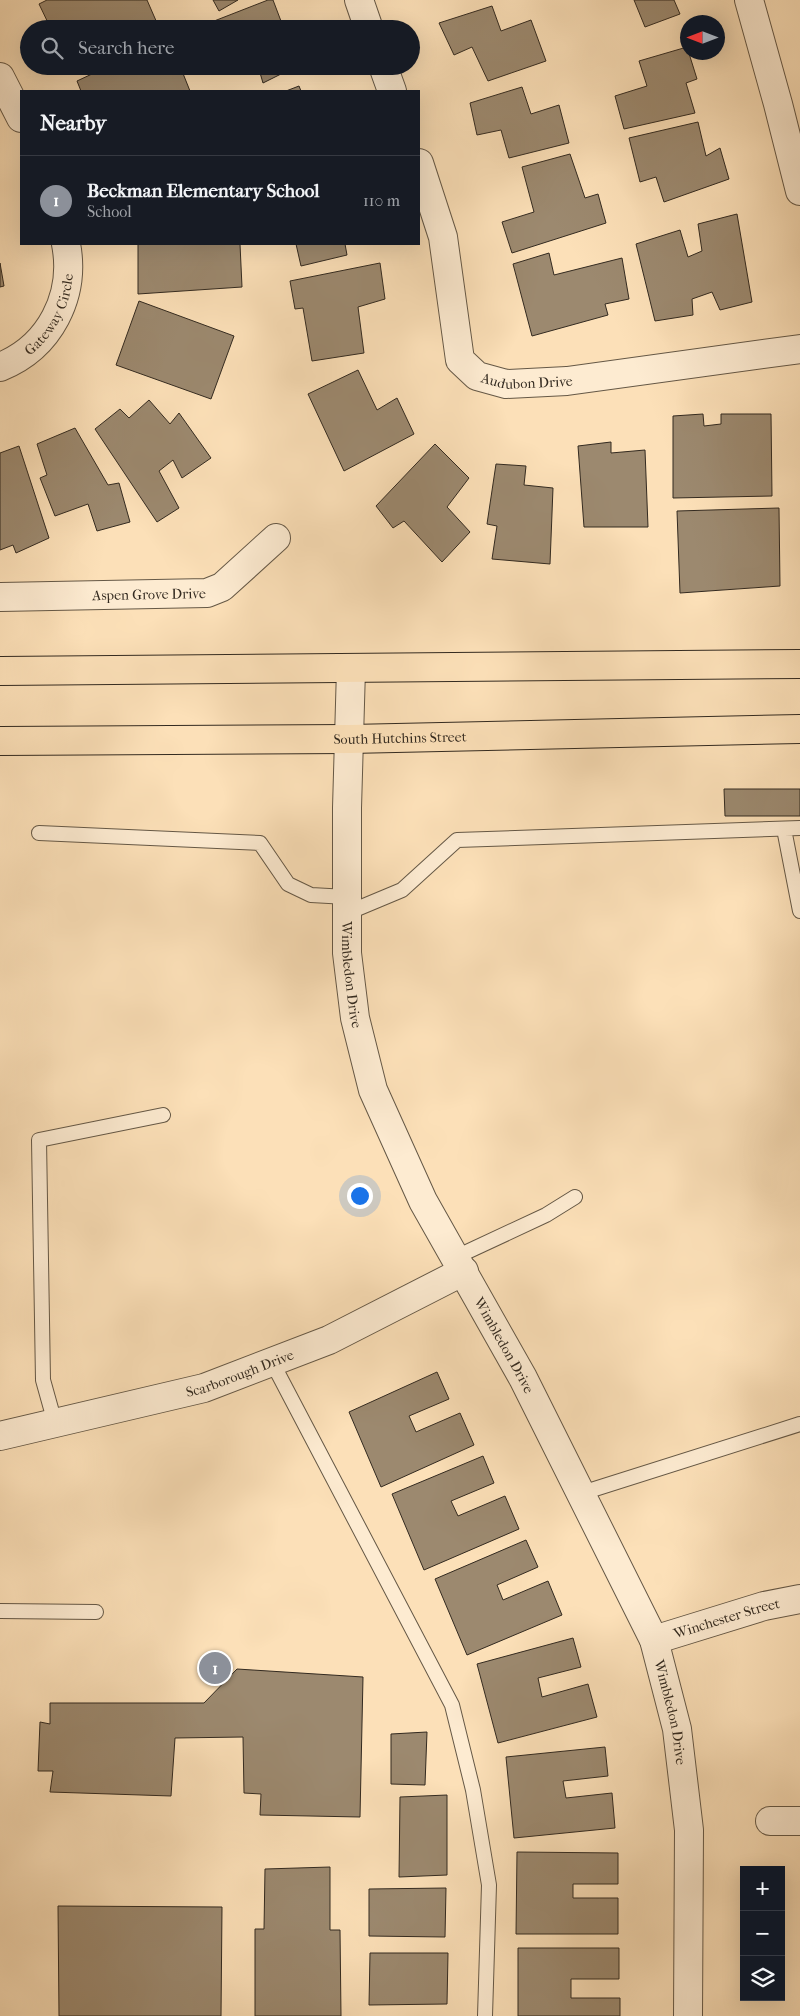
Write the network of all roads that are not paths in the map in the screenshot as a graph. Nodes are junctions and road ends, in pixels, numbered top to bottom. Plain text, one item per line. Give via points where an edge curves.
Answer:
1 (359, 0) edge
2 (749, 0) edge
3 (366, 20) edge
4 (386, 75) edge
5 (0, 77) edge
6 (392, 90) edge
7 (789, 101) edge
8 (20, 116) edge
9 (420, 166) edge
10 (800, 191) edge
11 (66, 245) edge
12 (800, 349) edge
13 (0, 367) edge
14 (276, 538) dead end
15 (0, 597) edge
16 (800, 664) edge
17 (351, 669) junction
18 (0, 671) edge
19 (800, 729) edge
20 (350, 739) junction
21 (0, 742) edge
22 (800, 828) edge
23 (784, 829) junction
24 (39, 832) dead end
25 (347, 905) junction
26 (800, 911) edge
27 (162, 1115) dead end
28 (575, 1197) dead end
29 (460, 1264) junction
30 (272, 1362) junction
31 (54, 1423) junction
32 (800, 1424) edge
33 (0, 1436) edge
34 (582, 1493) junction
35 (800, 1599) edge
36 (0, 1611) edge
37 (96, 1612) dead end
38 (654, 1640) junction
39 (770, 1821) dead end
40 (800, 1821) edge
41 (485, 2016) edge
42 (688, 2016) edge

1 - 3 street
2 - 7 street
4 - 6 street
5 - 8 street
7 - 10 street
9 - 12 street, Audubon Drive via 443,236 460,360 477,376 506,384 567,381
11 - 13 street, Gateway Circle via 66,295 50,329 18,360
14 - 15 street, Aspen Grove Drive via 222,587 207,593
16 - 17 main road
17 - 18 main road
17 - 20 street, Wimbledon Drive
19 - 20 main road, South Hutchins Street
20 - 21 main road, South Hutchins Street
20 - 25 street, Wimbledon Drive
22 - 23 lane
23 - 25 lane via 456,840 402,890
23 - 26 lane
24 - 25 lane via 260,843 288,884 311,895
25 - 29 street, Wimbledon Drive via 347,954 355,1018 373,1090 423,1201
27 - 31 lane via 39,1140 43,1380
28 - 29 lane
29 - 30 street, Scarborough Drive via 329,1340
29 - 34 street, Wimbledon Drive
30 - 31 street, Scarborough Drive via 204,1388
30 - 41 lane via 452,1705 473,1790 490,1885
31 - 33 street, Scarborough Drive
32 - 34 lane
34 - 38 street, Wimbledon Drive
35 - 38 street, Winchester Street via 764,1606
36 - 37 lane
38 - 42 street, Wimbledon Drive via 677,1728 689,1830
39 - 40 street

